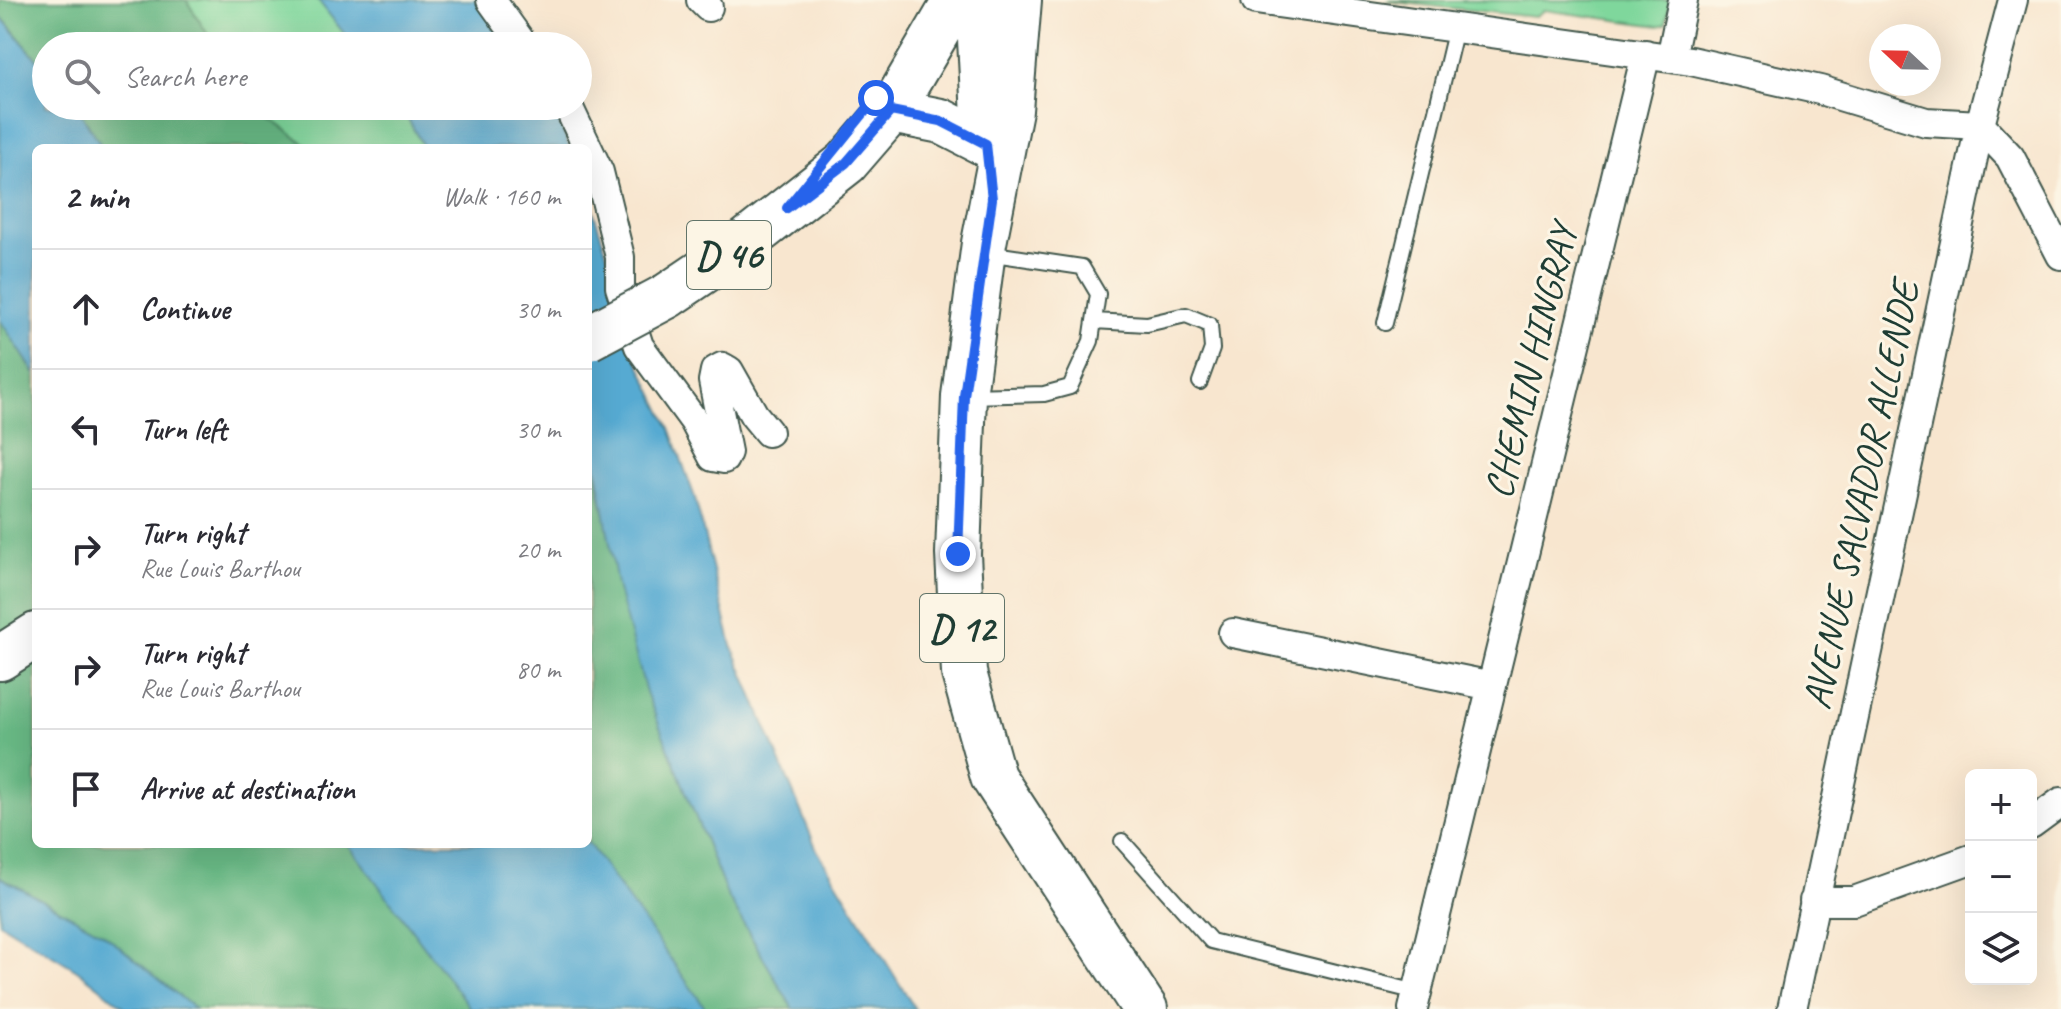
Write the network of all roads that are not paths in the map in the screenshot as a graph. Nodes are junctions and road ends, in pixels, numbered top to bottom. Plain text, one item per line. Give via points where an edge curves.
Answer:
1 (491, 0) edge
2 (927, 0) edge
3 (956, 0) edge
4 (978, 0) edge
5 (1019, 0) edge
6 (1256, 0) edge
7 (1683, 0) edge
8 (2013, 0) edge
9 (1456, 28) junction
10 (514, 32) edge
11 (1659, 56) junction
12 (891, 111) junction
13 (575, 120) edge
14 (1980, 125) junction
15 (586, 144) edge
16 (986, 144) junction
17 (592, 157) edge
18 (992, 199) junction
19 (787, 208) junction
20 (983, 253) junction
21 (2061, 255) edge
22 (1094, 321) junction
23 (1385, 323) dead end
24 (592, 336) edge
25 (1200, 382) dead end
26 (964, 396) junction
27 (768, 432) dead end
28 (1233, 633) dead end
29 (32, 638) edge
30 (0, 658) edge
31 (1492, 686) junction
32 (2061, 802) edge
33 (2037, 820) edge
34 (1122, 841) dead end
35 (1965, 861) edge
36 (1814, 901) junction
37 (1415, 1000) edge
38 (1145, 1009) edge
39 (1792, 1009) edge

1 - 10 street
2 - 19 main road, D 46 via 913,38 876,98
3 - 12 main road, D 46
4 - 16 main road, D 12
5 - 18 main road, D 12 via 1010,110
6 - 9 street
7 - 11 street, CHEMIN HINGRAY
8 - 14 street, AVENUE SALVADOR ALLENDE
9 - 11 street
9 - 23 lane
11 - 14 street via 1820,90 1926,122
11 - 31 street, CHEMIN HINGRAY
12 - 16 main road via 941,121
12 - 19 main road, D 46 via 846,163
13 - 15 street
14 - 21 street via 2010,157
14 - 36 street, AVENUE SALVADOR ALLENDE
16 - 18 main road, D 12
17 - 27 street via 620,257 620,287 639,346 694,421 713,457 724,459 727,452 713,381 722,367
18 - 20 main road, D 12
19 - 24 main road, D 46, bridge via 667,296
20 - 22 lane via 1082,267 1098,294
20 - 26 main road, D 12
22 - 25 lane via 1147,324 1186,315 1210,325 1212,349
22 - 26 lane via 1091,341 1070,387 1044,394
26 - 38 main road, D 12 via 958,554 964,673 993,777
28 - 31 street
29 - 30 main road
31 - 37 street, CHEMIN HINGRAY
32 - 33 street
34 - 37 lane via 1211,941
35 - 36 street via 1854,901
36 - 39 street, AVENUE SALVADOR ALLENDE

